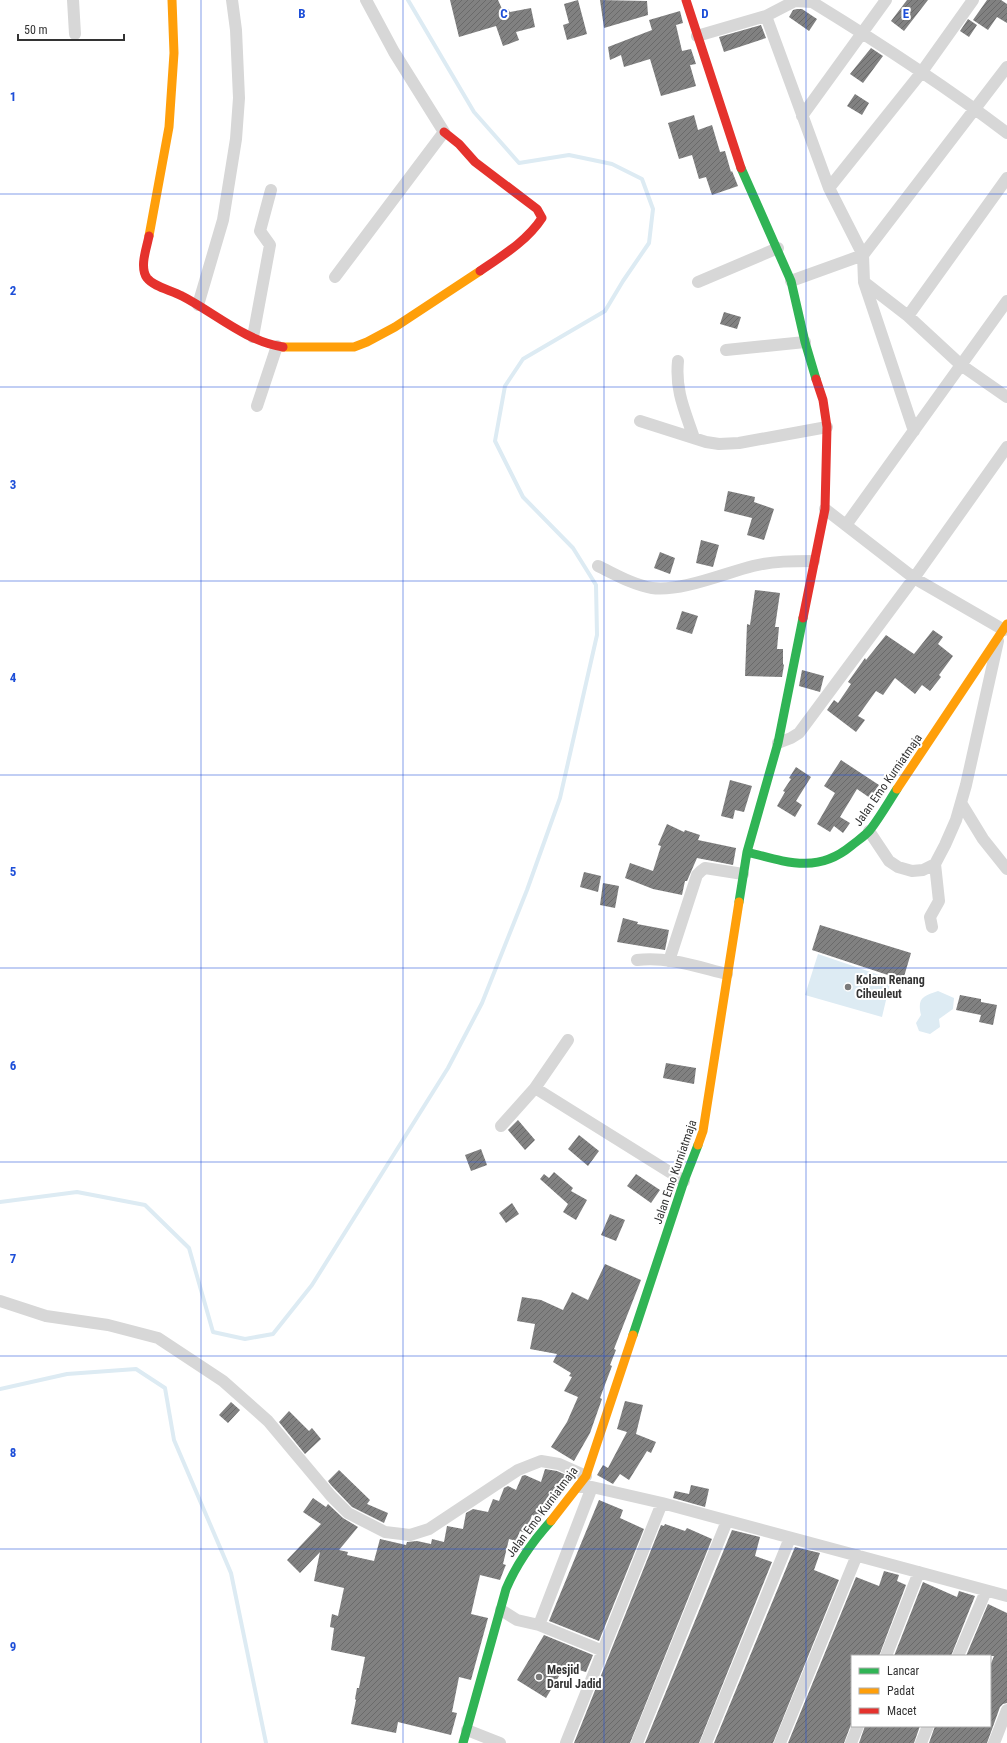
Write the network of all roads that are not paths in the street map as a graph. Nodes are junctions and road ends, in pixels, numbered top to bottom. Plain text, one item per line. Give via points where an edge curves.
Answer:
1 (73, 0) edge
2 (172, 0) edge
3 (232, 0) edge
4 (366, 0) edge
5 (686, 0) edge
6 (795, 0) edge
7 (886, 0) edge
8 (973, 0) edge
9 (766, 16) junction
10 (862, 33) junction
11 (75, 34) dead end
12 (697, 36) junction
13 (1007, 67) edge
14 (922, 73) junction
15 (976, 110) junction
16 (802, 116) junction
17 (444, 132) junction
18 (1007, 133) edge
19 (1007, 178) edge
20 (829, 188) junction
21 (270, 190) dead end
22 (778, 248) junction
23 (863, 255) junction
24 (336, 277) dead end
25 (791, 280) junction
26 (698, 282) dead end
27 (864, 282) junction
28 (1007, 301) edge
29 (198, 305) junction
30 (908, 316) junction
31 (253, 337) junction
32 (804, 342) junction
33 (277, 346) junction
34 (726, 350) dead end
35 (678, 361) dead end
36 (961, 365) junction
37 (1007, 397) edge
38 (257, 406) dead end
39 (640, 422) dead end
40 (827, 427) junction
41 (914, 431) junction
42 (694, 438) junction
43 (1007, 447) edge
44 (825, 509) junction
45 (846, 525) junction
46 (814, 562) junction
47 (598, 566) dead end
48 (914, 578) junction
49 (1003, 631) edge
50 (778, 743) junction
51 (961, 803) junction
52 (869, 831) junction
53 (747, 852) junction
54 (935, 864) junction
55 (1007, 869) edge
56 (743, 874) junction
57 (932, 927) dead end
58 (637, 960) dead end
59 (669, 961) junction
60 (727, 974) junction
61 (568, 1040) dead end
62 (535, 1088) junction
63 (502, 1126) dead end
64 (684, 1181) junction
65 (0, 1301) edge
66 (586, 1476) junction
67 (579, 1487) junction
68 (592, 1487) junction
69 (662, 1503) junction
70 (727, 1521) junction
71 (790, 1538) junction
72 (857, 1555) junction
73 (919, 1572) junction
74 (986, 1591) junction
75 (1007, 1596) edge
76 (501, 1610) junction
77 (539, 1625) junction
78 (603, 1651) junction
79 (886, 1655) edge
80 (958, 1655) edge
81 (1007, 1710) edge
82 (858, 1727) edge
83 (928, 1727) edge
84 (467, 1730) junction
85 (463, 1743) edge
86 (500, 1743) edge
87 (566, 1743) edge
88 (637, 1743) edge
89 (706, 1743) edge
90 (780, 1743) edge
91 (851, 1743) edge
92 (921, 1743) edge
93 (994, 1743) edge

1 - 11 street
2 - 29 street via 174,53 169,127 143,269 146,277 153,283
3 - 29 street via 240,98 236,139 223,220
4 - 17 street via 394,52
5 - 12 street
6 - 9 street
6 - 10 street via 812,2
7 - 10 street
8 - 14 street
9 - 12 street
9 - 16 street
10 - 14 street
10 - 16 street
12 - 22 street via 742,170
13 - 15 street
14 - 15 street
14 - 20 street
15 - 18 street
15 - 23 street
16 - 20 street
17 - 24 street
17 - 33 street via 460,144 475,162 537,209 542,216 539,224 522,242 367,342 354,347 336,348
19 - 30 street
20 - 23 street
21 - 31 street via 260,231 270,245
22 - 25 street
22 - 26 street
23 - 25 street
23 - 27 street
25 - 32 street
27 - 30 street
27 - 41 street
28 - 36 street
29 - 31 street
30 - 36 street
31 - 33 street
32 - 34 street
32 - 40 street via 823,400
33 - 38 street
35 - 42 street via 680,396
36 - 37 street
36 - 41 street
39 - 42 street
40 - 42 street via 739,443 713,443
40 - 44 street
41 - 45 street
43 - 48 street
44 - 45 street
44 - 46 street
45 - 48 street
46 - 47 street via 785,561 763,564 688,584 659,588 641,586
46 - 50 street
48 - 49 street
48 - 50 street via 799,733
49 - 51 street
49 - 52 street, Jalan Emo Kurniatmaja
50 - 53 street
51 - 54 street
51 - 55 street via 983,839
52 - 53 street, Jalan Emo Kurniatmaja via 824,862 806,864
52 - 54 street via 889,861 898,867 912,871
53 - 56 street, Jalan Emo Kurniatmaja
54 - 57 street via 939,899 930,917
56 - 59 street via 706,868 701,871
56 - 60 street, Jalan Emo Kurniatmaja
58 - 59 street via 649,958
59 - 60 street
60 - 64 street, Jalan Emo Kurniatmaja via 703,1131
61 - 62 street
62 - 63 street
62 - 64 street
64 - 66 street, Jalan Emo Kurniatmaja
65 - 66 street via 46,1316 144,1333 169,1344 223,1381 268,1421 348,1513 385,1532 410,1535 429,1529 518,1470 541,1461 559,1464
66 - 67 street, Jalan Emo Kurniatmaja
67 - 68 street
67 - 76 street, Jalan Emo Kurniatmaja via 513,1569 503,1596
68 - 69 street
68 - 77 street
69 - 70 street
69 - 78 street
70 - 71 street
70 - 88 street
71 - 72 street
71 - 89 street
72 - 73 street
72 - 90 street
73 - 74 street
73 - 79 street
74 - 75 street
74 - 80 street
76 - 77 street via 517,1620
76 - 84 street, Jalan Emo Kurniatmaja
77 - 78 street
78 - 87 street
81 - 93 street
82 - 91 street
83 - 92 street
84 - 85 street, Jalan Emo Kurniatmaja
84 - 86 street

